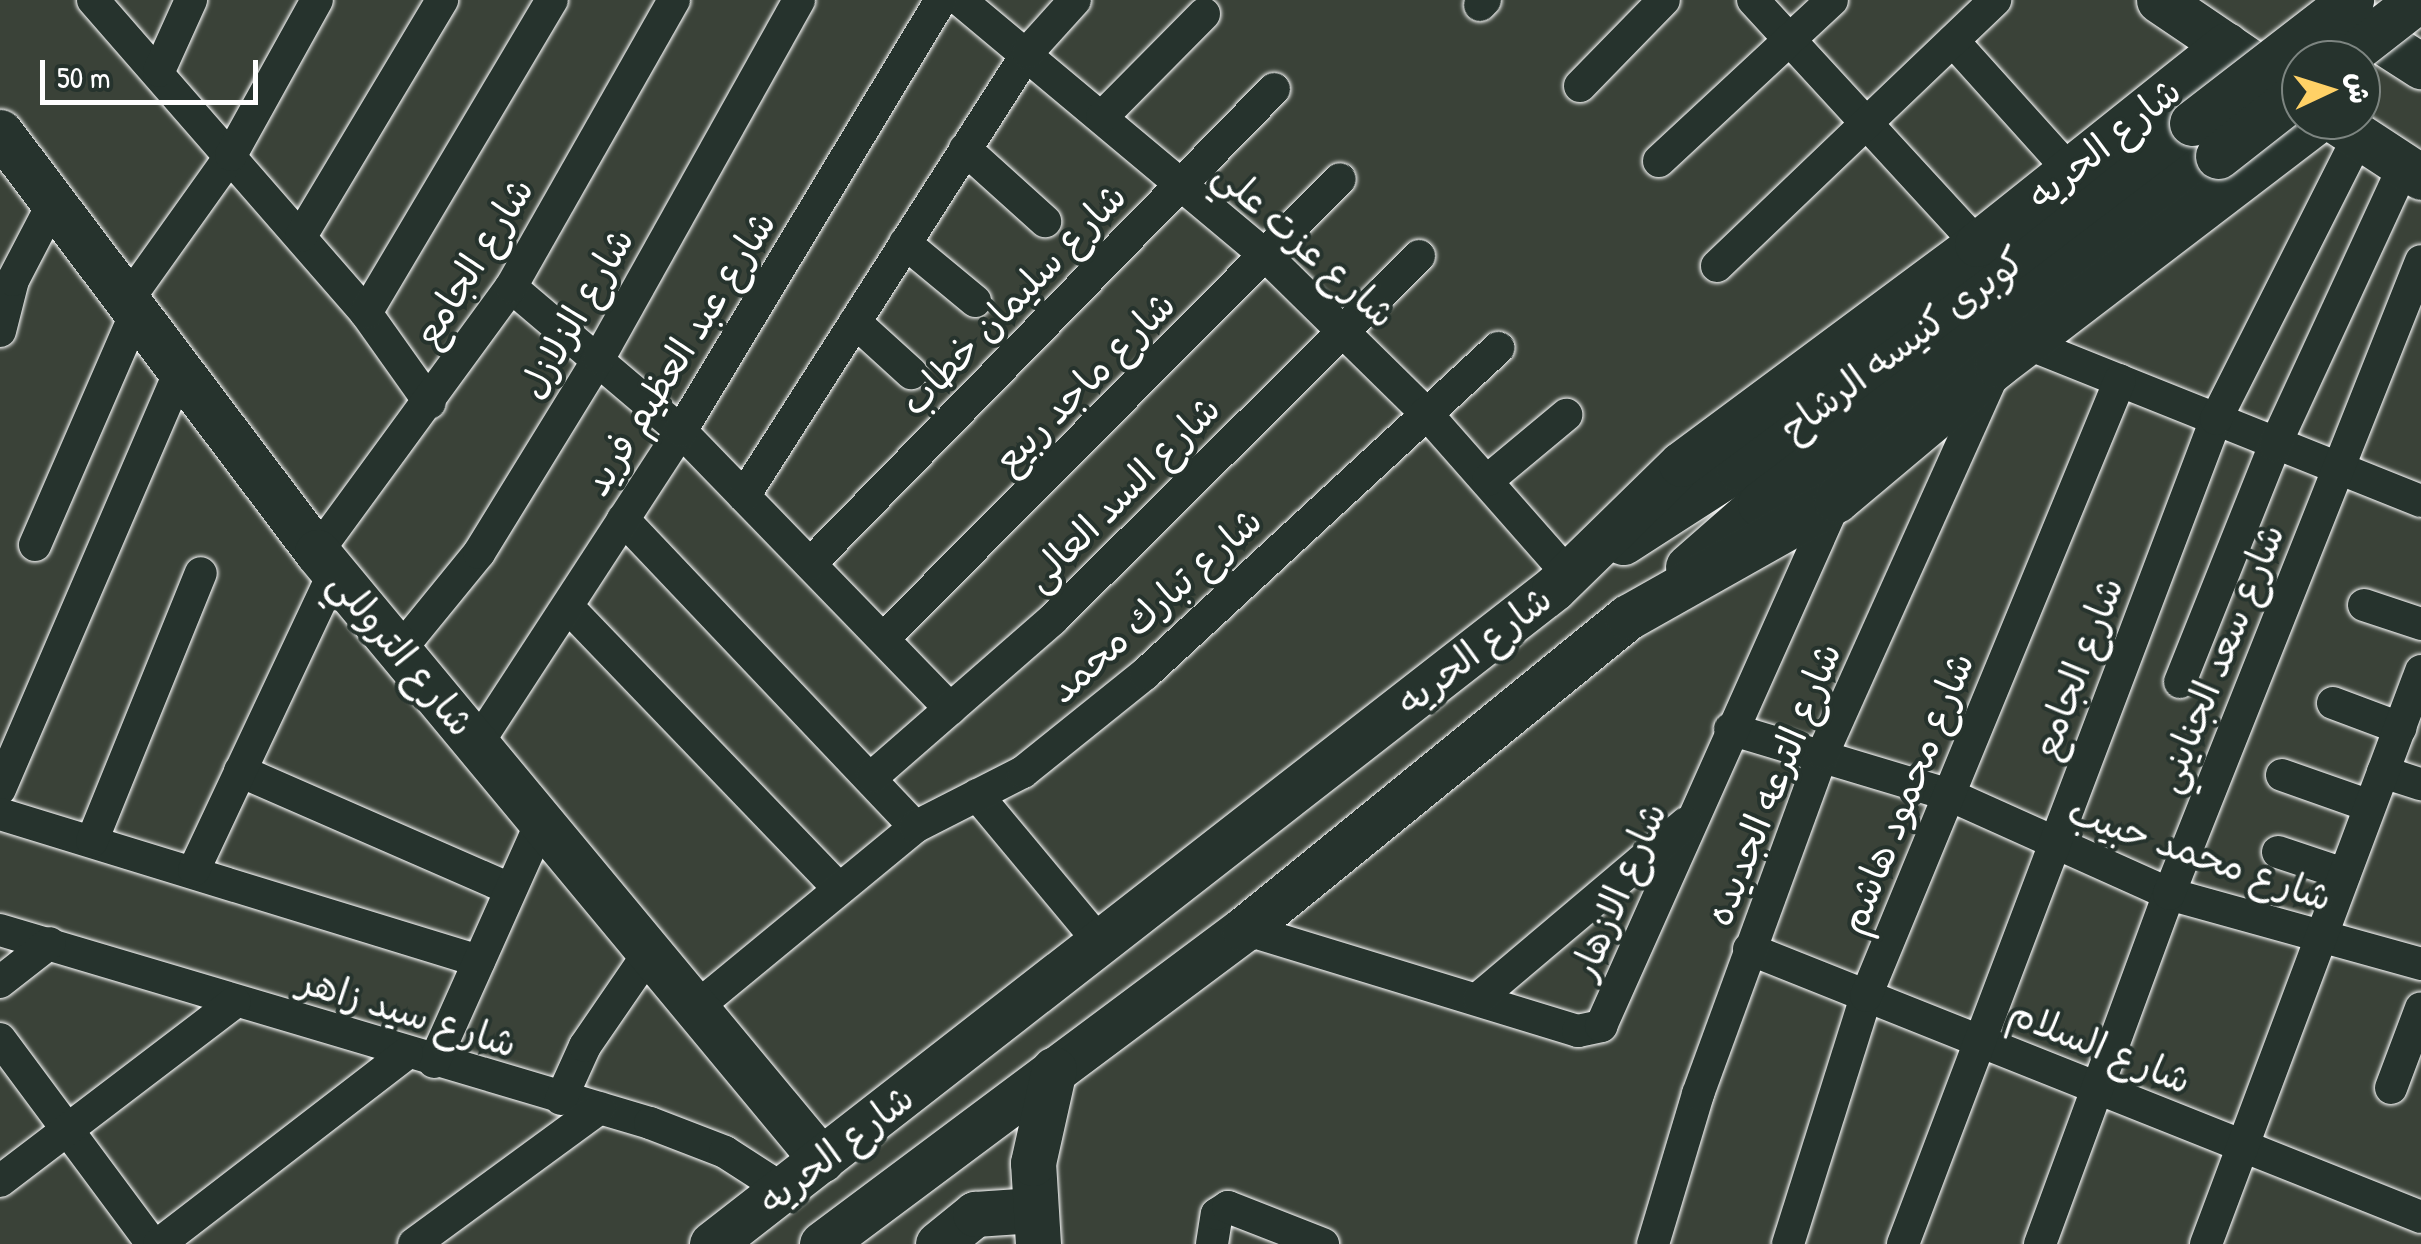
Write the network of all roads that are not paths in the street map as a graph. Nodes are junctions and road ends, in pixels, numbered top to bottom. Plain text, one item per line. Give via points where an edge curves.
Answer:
1 (93, 0) edge
2 (192, 0) edge
3 (317, 0) edge
4 (442, 0) edge
5 (552, 0) edge
6 (674, 0) edge
7 (798, 0) edge
8 (941, 0) edge
9 (960, 0) edge
10 (1075, 0) edge
11 (1664, 0) edge
12 (1752, 0) edge
13 (1832, 0) edge
14 (1995, 0) edge
15 (2159, 0) edge
16 (2318, 0) edge
17 (2351, 0) edge
18 (2418, 0) edge
19 (1204, 14) dead end
20 (1789, 40) junction
21 (2367, 40) edge
22 (1953, 41) junction
23 (2226, 45) junction
24 (1028, 52) junction
25 (2414, 52) edge
26 (159, 70) junction
27 (2281, 81) edge
28 (1580, 86) dead end
29 (1274, 88) dead end
30 (2281, 99) edge
31 (1102, 116) junction
32 (2198, 119) junction
33 (1866, 122) junction
34 (0, 132) edge
35 (2291, 140) edge
36 (2342, 140) edge
37 (2365, 140) edge
38 (966, 149) junction
39 (231, 155) junction
40 (2268, 157) junction
41 (1660, 160) dead end
42 (2070, 170) junction
43 (2413, 172) edge
44 (1340, 179) dead end
45 (1180, 185) junction
46 (53, 203) junction
47 (1045, 221) dead end
48 (300, 236) junction
49 (906, 243) junction
50 (1978, 244) junction
51 (1265, 255) junction
52 (1419, 256) dead end
53 (2421, 261) edge
54 (1716, 266) dead end
55 (7, 278) edge
56 (511, 287) junction
57 (975, 301) dead end
58 (131, 307) junction
59 (366, 313) junction
60 (855, 322) junction
61 (1343, 330) junction
62 (0, 332) edge
63 (1498, 348) dead end
64 (2012, 354) junction
65 (598, 358) junction
66 (180, 371) junction
67 (911, 373) dead end
68 (2120, 380) junction
69 (430, 402) junction
70 (1426, 413) junction
71 (1566, 414) dead end
72 (2216, 420) junction
73 (681, 431) junction
74 (2275, 445) junction
75 (2336, 472) junction
76 (1488, 480) junction
77 (744, 496) junction
78 (1836, 500) junction
79 (2421, 501) edge
80 (623, 519) junction
81 (35, 545) dead end
82 (325, 562) junction
83 (810, 564) junction
84 (1576, 566) junction
85 (201, 572) dead end
86 (1655, 600) junction
87 (2364, 605) dead end
88 (568, 607) junction
89 (2421, 624) edge
90 (882, 639) junction
91 (400, 651) junction
92 (2421, 672) edge
93 (2180, 682) dead end
94 (2333, 703) dead end
95 (950, 709) junction
96 (1730, 728) junction
97 (2400, 728) junction
98 (477, 744) junction
99 (1824, 753) junction
100 (240, 770) junction
101 (2383, 772) junction
102 (2282, 775) dead end
103 (872, 777) junction
104 (2421, 784) edge
105 (0, 788) edge
106 (1947, 794) junction
107 (977, 795) junction
108 (2370, 806) junction
109 (0, 814) edge
110 (1692, 819) junction
111 (542, 820) junction
112 (916, 826) junction
113 (92, 841) junction
114 (2051, 846) junction
115 (2278, 852) dead end
116 (194, 870) junction
117 (2344, 874) junction
118 (510, 888) junction
119 (838, 888) junction
120 (2169, 894) junction
121 (1244, 929) junction
122 (0, 930) edge
123 (2319, 941) junction
124 (50, 943) junction
125 (1101, 944) junction
126 (651, 950) junction
127 (1749, 950) junction
128 (478, 961) junction
129 (2421, 964) edge
130 (0, 982) edge
131 (1866, 996) junction
132 (1479, 998) junction
133 (236, 1002) junction
134 (698, 1006) junction
135 (2421, 1008) edge
136 (0, 1039) edge
137 (1976, 1039) junction
138 (421, 1057) junction
139 (1054, 1069) junction
140 (2097, 1088) junction
141 (2391, 1088) dead end
142 (560, 1099) junction
143 (600, 1108) junction
144 (67, 1130) junction
145 (2242, 1145) junction
146 (822, 1160) junction
147 (0, 1181) edge
148 (784, 1190) junction
149 (2421, 1219) edge
150 (1036, 1227) edge
151 (1214, 1231) edge
152 (156, 1244) edge
153 (414, 1244) edge
154 (712, 1244) edge
155 (822, 1244) edge
156 (938, 1244) edge
157 (1323, 1244) edge
158 (1652, 1244) edge
159 (1788, 1244) edge
160 (1903, 1244) edge
161 (2040, 1244) edge
162 (2206, 1244) edge
163 (2412, 1244) edge

1 - 26 street
2 - 26 street
3 - 39 street
4 - 48 street
5 - 59 street
6 - 56 street, شارع الجامع
7 - 65 street, شارع الزلازل
8 - 73 street, شارع عبد العظيم فريد
9 - 24 street, شارع عزت علي
10 - 24 street
11 - 28 street
12 - 20 street
13 - 20 street
14 - 22 street
15 - 23 main road
16 - 25 main road
17 - 32 main road, كوبرى كنيسه الرشاح, bridge
18 - 21 main road, bridge
19 - 31 street
20 - 33 street
20 - 41 street
22 - 33 street
22 - 42 street
23 - 27 main road
23 - 32 main road, شارع الحريه
24 - 31 street, شارع عزت علي
24 - 38 street
26 - 39 street
29 - 45 street, شارع سليمان خطاب
30 - 32 main road, كوبرى كنيسه الرشاح, bridge
31 - 45 street, شارع عزت علي
32 - 40 main road via 2220,71 2256,87 2272,113
32 - 42 main road, شارع الحريه
32 - 84 main road, كوبرى كنيسه الرشاح via 1738,468
32 - 86 main road, كوبرى كنيسه الرشاح
33 - 50 street
33 - 54 street
34 - 46 main road, شارع التروللي
35 - 40 main road, شارع الحريه
36 - 72 street, شارع الجامع
37 - 43 main road
38 - 47 street
38 - 49 street
39 - 48 street
39 - 58 street
40 - 64 main road, شارع الحريه
42 - 50 main road, شارع الحريه
43 - 74 street
44 - 51 street, شارع ماجد ربيع
45 - 51 street, شارع عزت علي
45 - 83 street, شارع سليمان خطاب
46 - 55 street
46 - 58 main road, شارع التروللي
48 - 59 street
49 - 57 street
49 - 60 street
50 - 84 main road, شارع الحريه via 1681,464
51 - 61 street, شارع عزت علي
51 - 90 street, شارع ماجد ربيع
52 - 61 street, شارع السد العالى
53 - 75 street, شارع سعد الجنايني
55 - 62 street
56 - 65 street
56 - 69 street, شارع الجامع
58 - 66 main road, شارع التروللي
58 - 81 street
59 - 69 street
60 - 67 street
60 - 77 street
61 - 70 street, شارع عزت علي
61 - 95 street, شارع السد العالى via 1052,620
63 - 70 street, شارع تبارك محمد
64 - 68 street
64 - 78 main road, شارع الحريه
64 - 99 street, شارع الترعه الجديده
65 - 73 street
65 - 91 street, شارع الزلازل via 480,553
66 - 82 main road, شارع التروللي
66 - 105 street
68 - 72 street
68 - 106 street, شارع محمود هاشم
69 - 82 street, شارع الجامع
70 - 76 street, شارع عزت علي
70 - 107 street, شارع تبارك محمد via 1145,674 1022,772
71 - 76 street
72 - 74 street
72 - 114 street, شارع الجامع
73 - 77 street
73 - 80 street, شارع عبد العظيم فريد
74 - 75 street
74 - 93 street
75 - 79 street
75 - 120 street, شارع سعد الجنايني
76 - 84 street, شارع عزت علي
77 - 83 street
78 - 86 main road, شارع الحريه
78 - 96 street, شارع الازهار
80 - 88 street, شارع عبد العظيم فريد
80 - 103 street
82 - 91 main road, شارع التروللي
82 - 100 street, شارع الجامع
83 - 90 street
84 - 125 main road, شارع الحريه
85 - 113 street
86 - 121 main road, شارع الحريه
87 - 89 street
88 - 98 street, شارع عبد العظيم فريد
88 - 119 street
90 - 95 street
91 - 98 main road, شارع التروللي
92 - 97 street
94 - 97 street
95 - 103 street, شارع السد العالى
96 - 99 street, شارع محمد حبيب
96 - 110 street, شارع الازهار
97 - 101 street
98 - 111 main road, شارع التروللي
99 - 106 street, شارع محمد حبيب
99 - 127 street, شارع الترعه الجديده
100 - 116 street, شارع الجامع
100 - 118 street
101 - 104 street
101 - 108 street
102 - 108 street
103 - 112 street
106 - 114 street, شارع محمد حبيب
106 - 131 street, شارع محمود هاشم
107 - 112 street, شارع تبارك محمد
107 - 125 street
108 - 117 street
109 - 113 street
110 - 132 street
110 - 132 street, شارع الازهار via 1601,1026 1578,1032
111 - 118 street
111 - 126 main road, شارع التروللي
112 - 119 street, شارع تبارك محمد
113 - 116 street
114 - 120 street, شارع محمد حبيب
114 - 137 street, شارع الجامع
115 - 117 street
116 - 128 street
117 - 123 street
118 - 128 street
119 - 134 street, شارع تبارك محمد
120 - 123 street, شارع محمد حبيب
120 - 140 street, شارع سعد الجنايني
121 - 132 street, شارع الازهار
121 - 139 main road, شارع الحريه
122 - 124 street, شارع سيد زاهر
123 - 129 street, شارع محمد حبيب
123 - 145 street
124 - 130 street
124 - 133 street, شارع سيد زاهر
125 - 146 main road, شارع الحريه
126 - 134 main road, شارع التروللي
126 - 142 street via 585,1046
127 - 131 street, شارع السلام
127 - 158 street, شارع الترعه الجديده
128 - 138 street
131 - 137 street, شارع السلام
131 - 159 street, شارع محمود هاشم
133 - 138 street, شارع سيد زاهر
133 - 144 street
134 - 146 main road, شارع التروللي
135 - 141 street
136 - 144 street
137 - 140 street, شارع السلام
137 - 160 street, شارع الجامع
138 - 142 street, شارع سيد زاهر
138 - 152 street
139 - 150 main road via 1037,1131
139 - 155 main road, شارع الحريه
140 - 145 street, شارع السلام
140 - 161 street, شارع سعد الجنايني
142 - 143 street, شارع سيد زاهر
143 - 148 street, شارع سيد زاهر via 726,1152
143 - 153 street
144 - 147 street
144 - 152 street
145 - 149 street, شارع السلام
145 - 162 street
146 - 148 main road, شارع الحريه
148 - 154 main road, شارع الحريه
149 - 163 street
150 - 156 main road via 975,1214
151 - 157 street via 1233,1207

